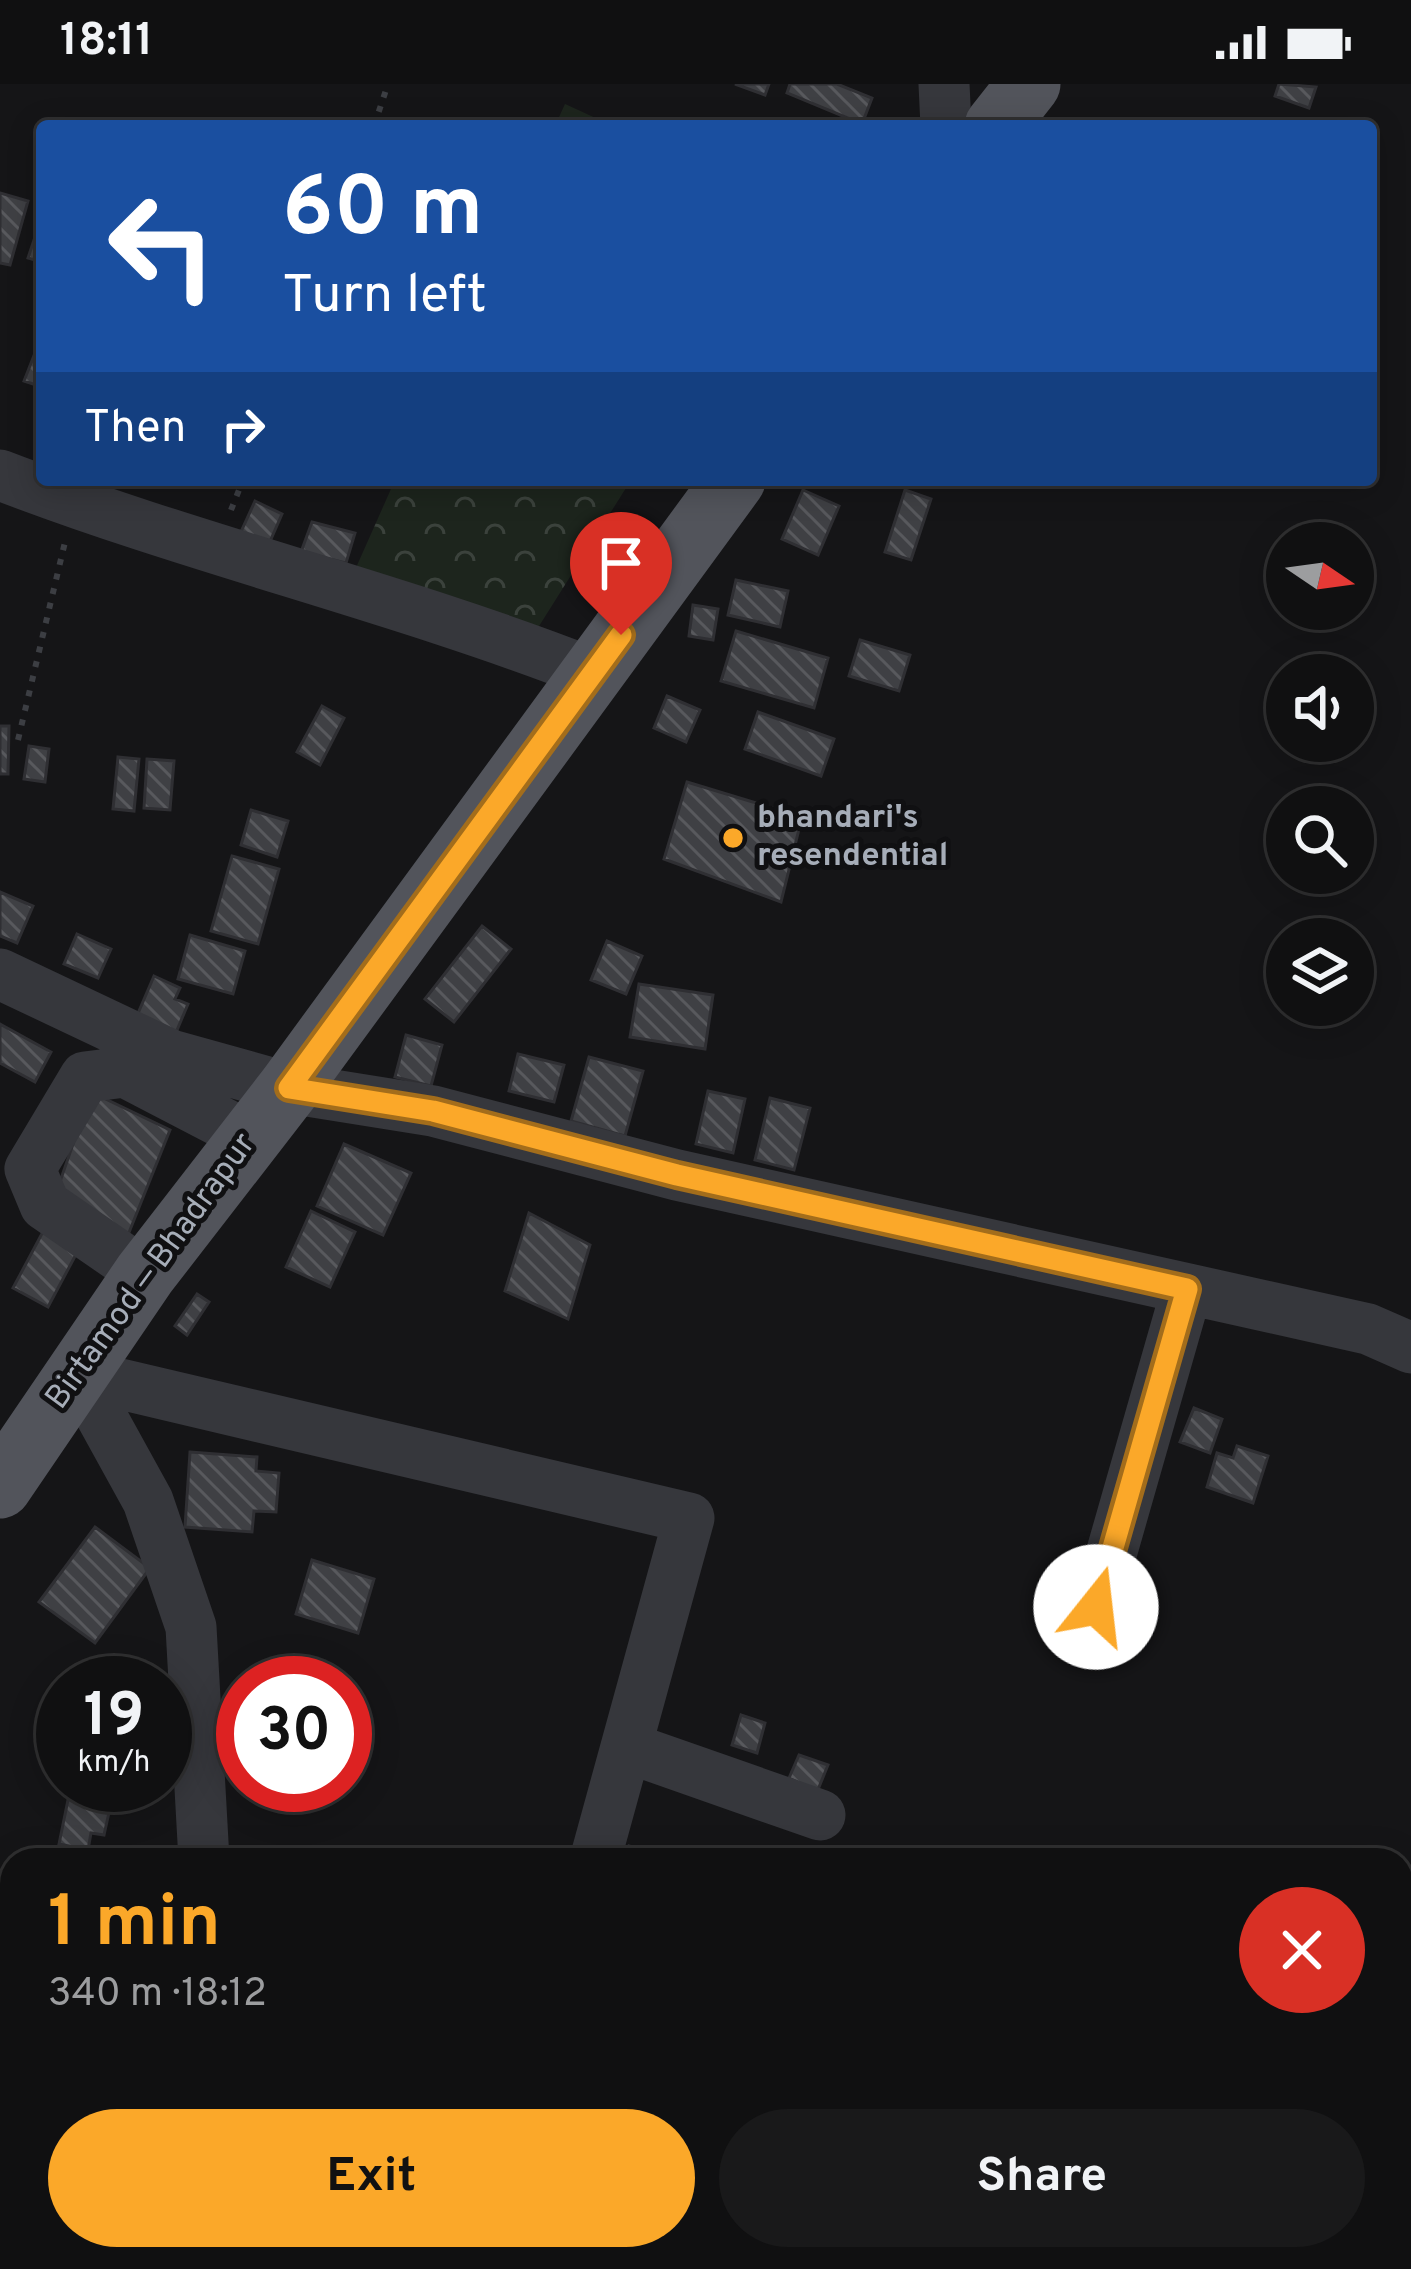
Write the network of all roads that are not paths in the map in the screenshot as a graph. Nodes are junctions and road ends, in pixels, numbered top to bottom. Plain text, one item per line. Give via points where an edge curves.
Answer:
1 (944, 84) edge
2 (1029, 84) edge
3 (946, 120) edge
4 (1001, 120) edge
5 (0, 475) edge
6 (730, 486) edge
7 (592, 674) junction
8 (0, 974) edge
9 (289, 1088) junction
10 (248, 1136) junction
11 (145, 1274) junction
12 (1187, 1289) junction
13 (1411, 1348) edge
14 (78, 1374) junction
15 (0, 1487) edge
16 (1096, 1607) dead end
17 (628, 1748) junction
18 (820, 1815) dead end
19 (204, 1848) edge
20 (599, 1848) edge

1 - 3 street
2 - 4 main road
5 - 7 street
6 - 7 main road, Birtamod — Bhadrapur
7 - 9 main road, Birtamod — Bhadrapur
8 - 9 street via 171,1054
9 - 10 main road, Birtamod — Bhadrapur
9 - 12 street via 433,1111 677,1175
10 - 11 main road, Birtamod — Bhadrapur
10 - 11 street via 125,1072 85,1077 29,1169 45,1205
11 - 14 main road, Birtamod — Bhadrapur
12 - 13 street via 1368,1329
12 - 16 street
14 - 15 main road, Birtamod — Bhadrapur
14 - 17 street via 689,1518
14 - 19 street via 148,1501 191,1627
17 - 18 street
17 - 20 street

